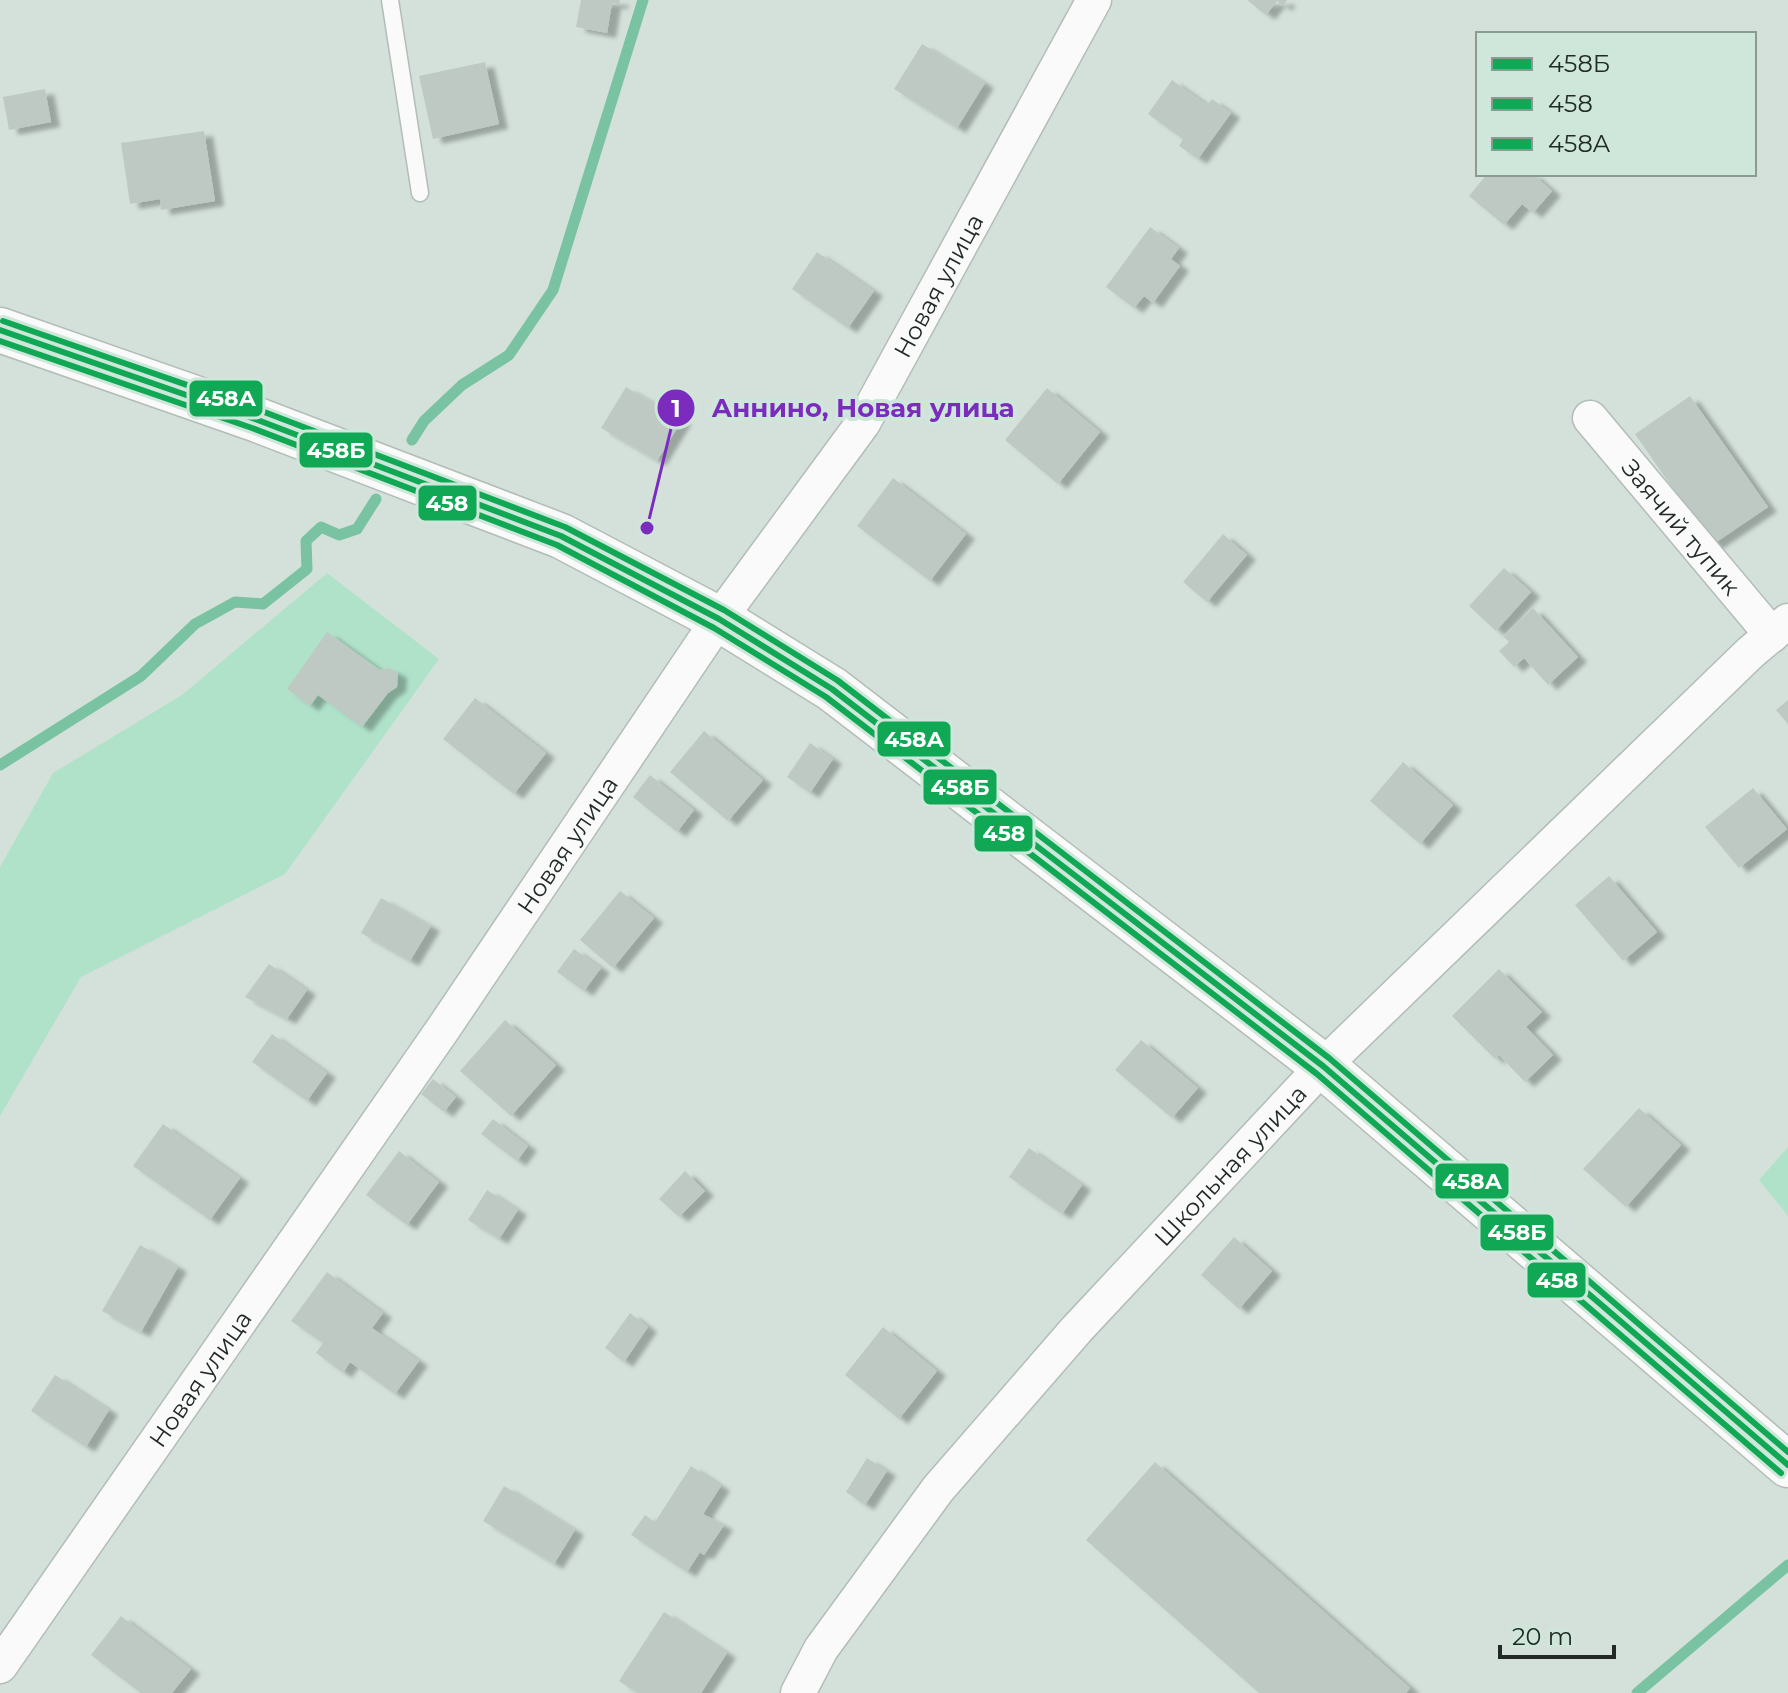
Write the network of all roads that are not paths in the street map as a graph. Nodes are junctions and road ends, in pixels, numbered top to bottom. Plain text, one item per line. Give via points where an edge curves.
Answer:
1 (390, 0) edge
2 (1094, 0) edge
3 (420, 193) dead end
4 (0, 330) edge
5 (1590, 418) dead end
6 (719, 619) junction
7 (1780, 628) edge
8 (1323, 1066) junction
9 (1788, 1465) edge
10 (0, 1666) edge
11 (798, 1693) edge

1 - 3 lane
2 - 6 street, Новая улица via 863,423
4 - 6 main road via 255,419 561,536
5 - 7 street, Заячий тупик
6 - 8 main road via 832,689
6 - 10 street, Новая улица via 443,1029
7 - 8 street, Школьная улица
8 - 9 main road
8 - 11 street, Школьная улица via 1077,1329 938,1489 821,1649

